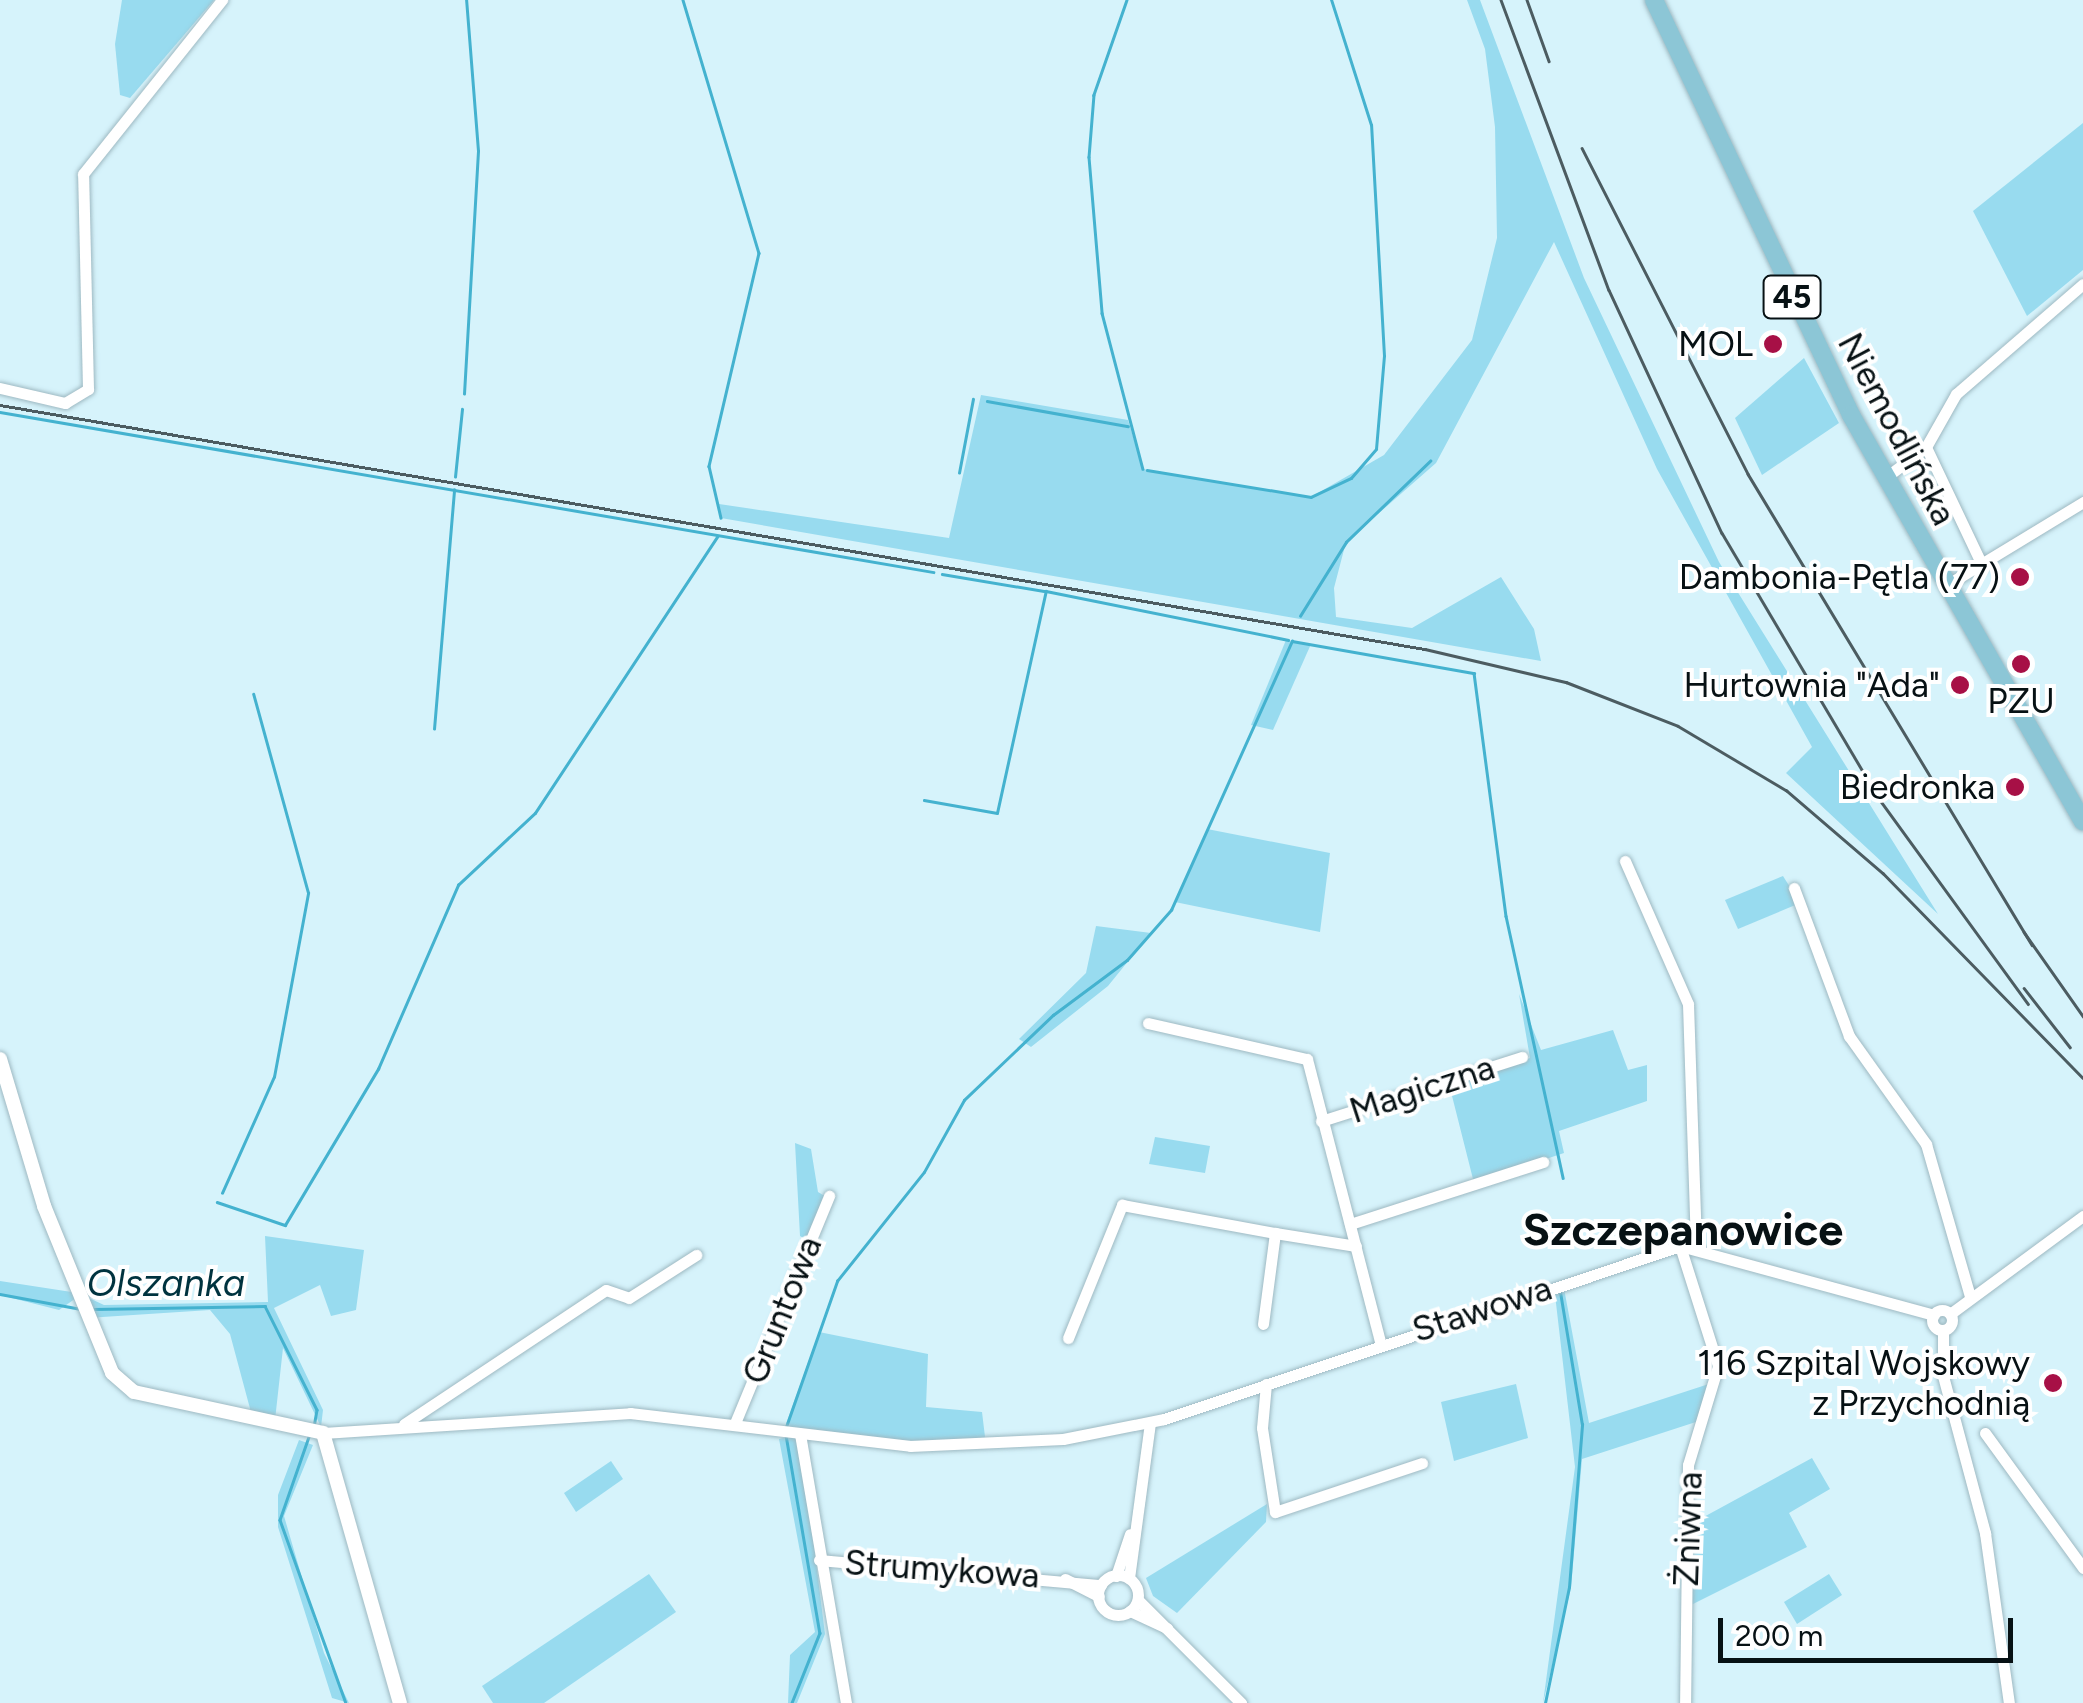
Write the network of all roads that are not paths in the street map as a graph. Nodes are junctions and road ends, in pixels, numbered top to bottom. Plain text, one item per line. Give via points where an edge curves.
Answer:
1 (1654, 0) edge
2 (220, 4) edge
3 (2083, 284) edge
4 (0, 388) edge
5 (1926, 447) junction
6 (1885, 478) junction
7 (2083, 502) edge
8 (1982, 565) junction
9 (1945, 586) junction
10 (2083, 821) edge
11 (1625, 861) dead end
12 (1794, 888) dead end
13 (1148, 1023) dead end
14 (1522, 1057) dead end
15 (0, 1059) edge
16 (1321, 1121) junction
17 (1543, 1162) dead end
18 (829, 1196) dead end
19 (2083, 1216) edge
20 (1350, 1224) junction
21 (1275, 1233) junction
22 (1356, 1246) junction
23 (1680, 1246) junction
24 (1696, 1246) junction
25 (696, 1255) dead end
26 (1970, 1296) junction
27 (1950, 1314) junction
28 (1934, 1315) junction
29 (1263, 1324) dead end
30 (1942, 1330) junction
31 (1068, 1338) dead end
32 (1380, 1342) junction
33 (1266, 1384) junction
34 (735, 1423) junction
35 (1150, 1423) junction
36 (404, 1424) junction
37 (316, 1430) junction
38 (1985, 1433) dead end
39 (800, 1434) junction
40 (1422, 1462) dead end
41 (820, 1560) junction
42 (2082, 1564) edge
43 (1123, 1577) junction
44 (1100, 1590) junction
45 (1134, 1606) junction
46 (400, 1703) edge
47 (846, 1703) edge
48 (1241, 1703) edge
49 (1684, 1703) edge
50 (2009, 1703) edge

1 - 6 main road, Niemodlińska / 45
2 - 4 street via 84,174 88,390 66,403
3 - 5 street via 1956,394
5 - 6 street
5 - 8 street
6 - 9 main road, Niemodlińska / 45
7 - 8 street
8 - 9 street
9 - 10 main road, Niemodlińska / 45
11 - 24 street via 1688,1004
12 - 26 street via 1850,1036 1926,1144
13 - 16 street via 1308,1059
14 - 16 street, Magiczna
15 - 37 street via 112,1374 134,1392
16 - 20 street
17 - 20 street
18 - 34 street, Gruntowa
19 - 26 street
20 - 22 street
21 - 22 street
21 - 29 street
21 - 31 street via 1122,1205
22 - 32 street
23 - 24 street, Stawowa
23 - 32 street, Stawowa
23 - 49 street, Żniwna via 1718,1366 1688,1465
24 - 28 street, Stawowa
25 - 36 street via 629,1298 606,1290
26 - 27 street
27 - 28 street, Stawowa
27 - 30 street
28 - 30 street
30 - 50 street via 1943,1376 1985,1533
32 - 33 street, Stawowa
33 - 35 street, Stawowa
33 - 40 street via 1262,1428 1275,1512
34 - 36 street, Stawowa via 630,1413
34 - 39 street, Stawowa
35 - 39 street, Stawowa via 968,1446
35 - 43 street
36 - 37 street, Stawowa
37 - 46 street
38 - 42 street
39 - 41 street
41 - 44 street, Strumykowa via 1065,1579
41 - 47 street
43 - 44 street
43 - 45 street
44 - 45 street, Strumykowa via 1113,1614
45 - 48 street via 1168,1628

